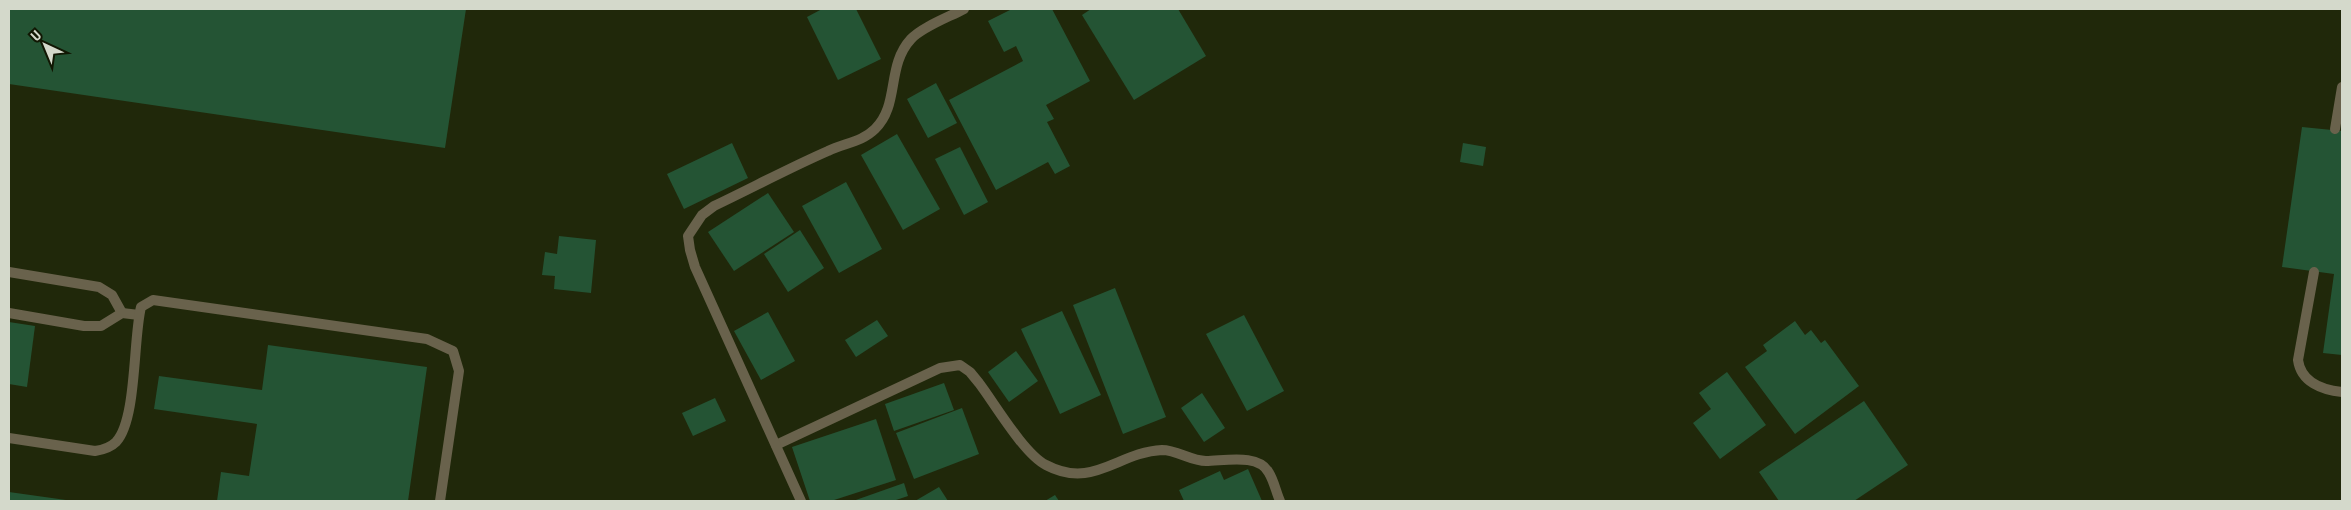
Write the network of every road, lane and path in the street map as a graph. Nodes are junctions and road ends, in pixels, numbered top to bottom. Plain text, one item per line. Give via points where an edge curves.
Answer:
1 (964, 9) edge
2 (2342, 87) edge
3 (2335, 129) dead end
4 (9, 272) edge
5 (2314, 272) dead end
6 (9, 313) edge
7 (122, 313) junction
8 (139, 315) junction
9 (2342, 392) edge
10 (9, 438) edge
11 (776, 445) junction
12 (440, 501) edge
13 (802, 501) edge
14 (1280, 501) edge

1 - 11 street via 912,37 903,49 897,59 887,111 877,128 864,138 830,150 714,206 702,215 688,236 695,267
2 - 3 street
4 - 7 street via 99,287 112,295
5 - 9 street via 2298,360 2299,371 2325,390
6 - 7 street via 84,326 101,326
7 - 8 street
8 - 10 street via 134,380 124,428 116,442 95,451
8 - 12 street via 141,307 153,300 427,339 453,351 459,371
11 - 13 street
11 - 14 street via 940,368 960,365 979,383 1032,455 1046,465 1083,475 1163,450 1200,461 1245,460 1263,464

